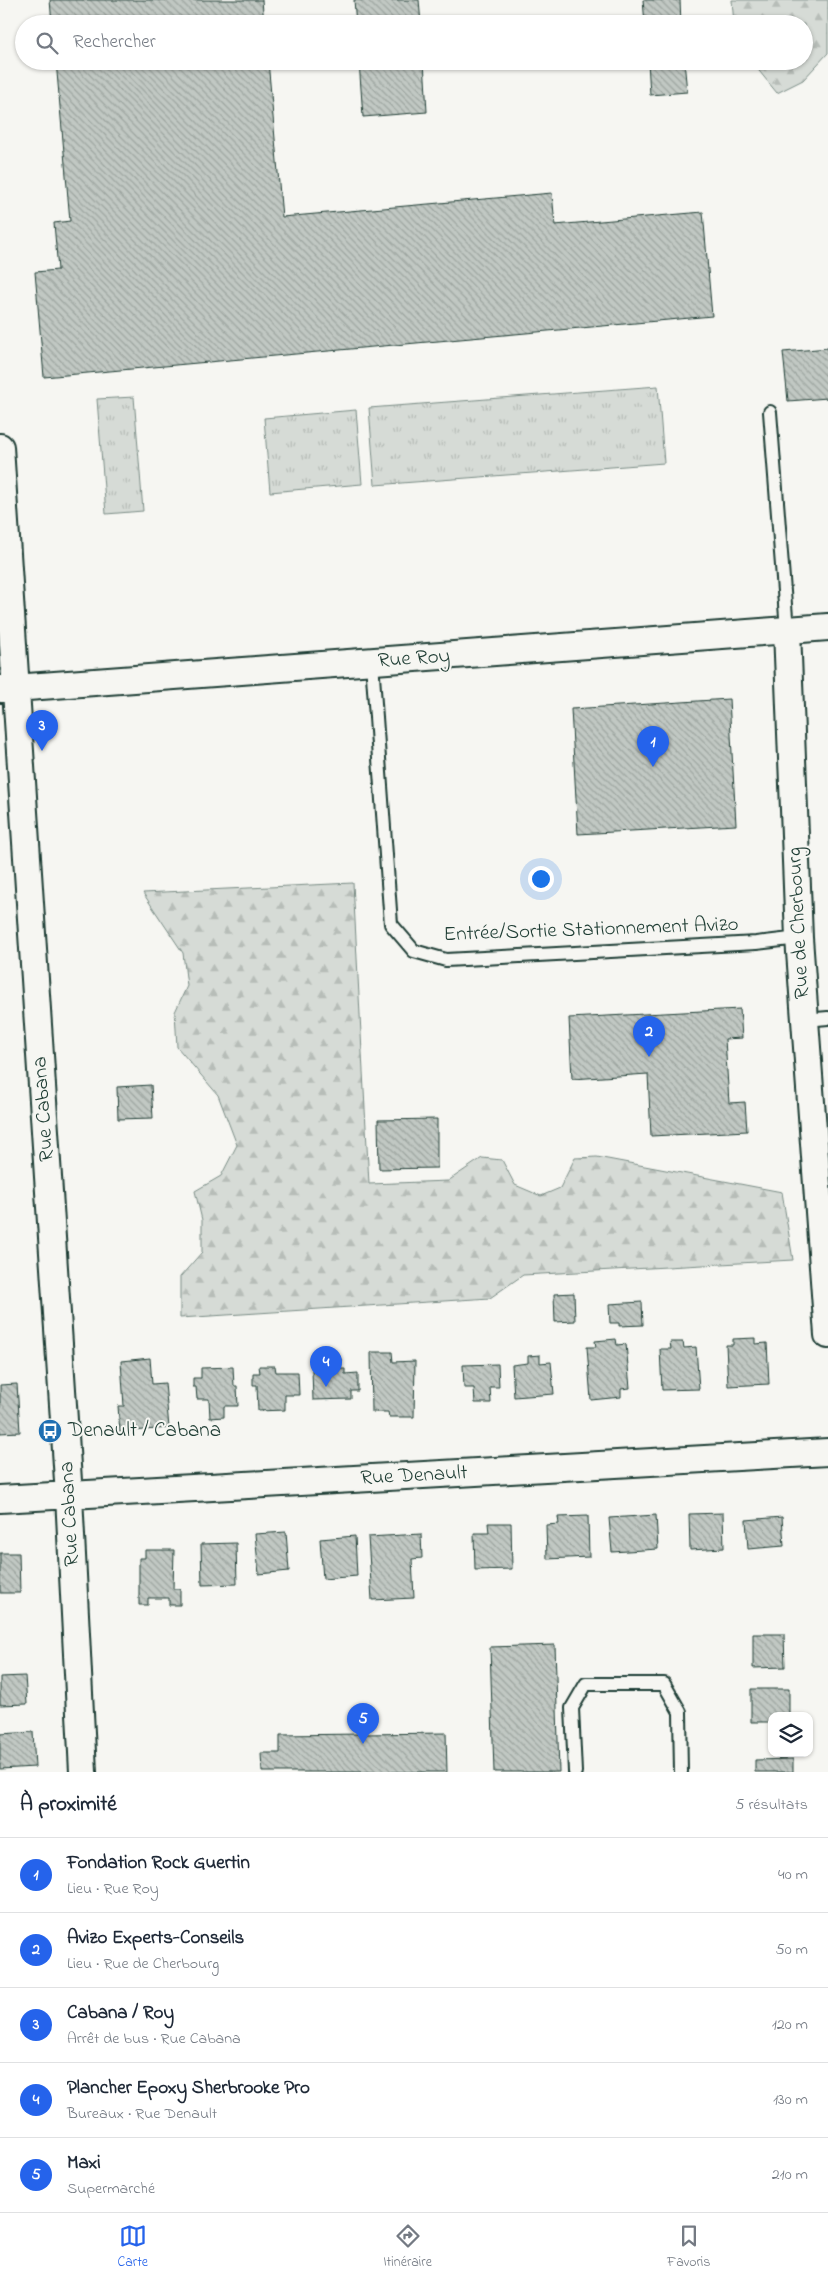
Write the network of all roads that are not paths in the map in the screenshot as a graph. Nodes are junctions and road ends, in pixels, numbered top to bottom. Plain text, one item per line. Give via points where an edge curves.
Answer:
1 (770, 412) dead end
2 (0, 447) edge
3 (828, 627) edge
4 (787, 630) junction
5 (372, 662) junction
6 (8, 688) edge
7 (799, 938) junction
8 (816, 1019) edge
9 (828, 1335) edge
10 (828, 1452) edge
11 (69, 1496) junction
12 (0, 1499) edge
13 (83, 1772) edge
14 (575, 1772) edge
15 (681, 1772) edge

1 - 4 lane
2 - 6 street, Rue Cabana
3 - 4 street, Rue Roy
4 - 5 street, Rue Roy
4 - 7 street, Rue de Cherbourg
5 - 6 street, Rue Roy
5 - 7 lane, Entrée/Sortie Stationnement Avizo via 391,924 414,951 446,960
6 - 11 street, Rue Cabana
7 - 8 street, Rue de Cherbourg
8 - 9 street, Rue de Cherbourg
10 - 11 street, Rue Denault
11 - 12 street, Rue Denault
11 - 13 street, Rue Cabana
14 - 15 lane via 572,1708 586,1684 664,1684 680,1712

